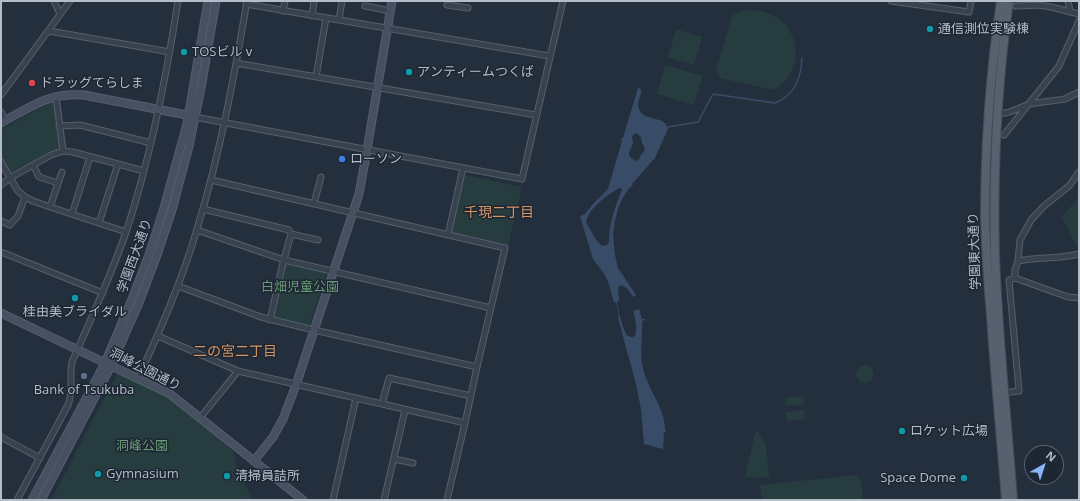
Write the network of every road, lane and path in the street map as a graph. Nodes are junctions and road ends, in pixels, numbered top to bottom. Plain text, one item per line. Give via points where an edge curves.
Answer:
1 (54, 1) edge
2 (70, 1) edge
3 (178, 1) edge
4 (208, 1) edge
5 (216, 1) edge
6 (285, 1) edge
7 (314, 1) edge
8 (342, 1) edge
9 (392, 1) edge
10 (563, 1) edge
11 (891, 1) edge
12 (894, 1) edge
13 (971, 1) edge
14 (1001, 1) edge
15 (1068, 1) edge
16 (246, 3) edge
17 (1013, 3) edge
18 (1038, 3) edge
19 (457, 4) edge
20 (447, 5) dead end
21 (365, 6) dead end
22 (468, 8) dead end
23 (284, 11) junction
24 (391, 11) junction
25 (1070, 12) junction
26 (60, 14) junction
27 (1079, 14) edge
28 (312, 16) junction
29 (326, 18) junction
30 (339, 20) junction
31 (1079, 21) edge
32 (388, 28) junction
33 (49, 31) junction
34 (170, 52) junction
35 (550, 56) junction
36 (236, 63) junction
37 (316, 77) junction
38 (378, 87) junction
39 (1079, 92) edge
40 (1, 95) edge
41 (56, 96) junction
42 (1029, 104) junction
43 (159, 110) junction
44 (1, 112) edge
45 (998, 113) junction
46 (536, 115) junction
47 (192, 116) junction
48 (3, 122) edge
49 (225, 122) junction
50 (60, 126) junction
51 (1004, 135) dead end
52 (151, 142) junction
53 (367, 150) junction
54 (62, 151) junction
55 (90, 157) junction
56 (1, 162) edge
57 (118, 164) junction
58 (33, 165) junction
59 (463, 168) junction
60 (144, 171) junction
61 (62, 172) dead end
62 (1079, 172) edge
63 (320, 177) dead end
64 (10, 178) junction
65 (211, 180) junction
66 (58, 183) junction
67 (1, 185) edge
68 (25, 197) junction
69 (314, 203) junction
70 (50, 207) junction
71 (203, 209) junction
72 (353, 212) junction
73 (72, 214) junction
74 (1, 221) edge
75 (99, 223) junction
76 (197, 230) junction
77 (126, 232) junction
78 (291, 234) junction
79 (448, 235) junction
80 (318, 240) dead end
81 (1, 252) edge
82 (1079, 254) edge
83 (284, 260) junction
84 (1018, 261) junction
85 (333, 271) junction
86 (1015, 278) junction
87 (178, 286) junction
88 (103, 293) junction
89 (1079, 298) edge
90 (491, 308) junction
91 (1, 313) edge
92 (270, 320) junction
93 (314, 330) junction
94 (158, 336) junction
95 (78, 350) junction
96 (108, 364) junction
97 (476, 367) junction
98 (238, 371) junction
99 (138, 379) junction
100 (296, 385) junction
101 (1000, 393) junction
102 (471, 396) junction
103 (356, 398) junction
104 (382, 404) junction
105 (405, 410) junction
106 (200, 418) junction
107 (465, 424) junction
108 (1, 437) edge
109 (40, 458) junction
110 (394, 459) junction
111 (254, 461) junction
112 (413, 463) dead end
113 (17, 500) edge
114 (32, 500) edge
115 (41, 500) edge
116 (303, 500) edge
117 (333, 500) edge
118 (384, 500) edge
119 (447, 500) edge
120 (1006, 500) edge
121 (1013, 500) edge

1 - 26 street
2 - 26 street
3 - 34 street
4 - 47 street, 学園西大通り
5 - 47 street, 学園西大通り
6 - 23 street
7 - 28 street
8 - 30 street
9 - 24 street
10 - 35 street
11 - 12 street
12 - 13 street via 969,12
14 - 101 main road, 学園東大通り via 990,85 985,219
15 - 25 street
16 - 23 street
16 - 36 street
17 - 18 street
17 - 45 main road, 学園東大通り via 1002,63
18 - 25 street
19 - 20 street
19 - 22 street
21 - 24 street
23 - 28 street
24 - 32 street
25 - 27 street
26 - 33 street
28 - 29 street
29 - 30 street
29 - 37 street
30 - 32 street
31 - 42 street via 1059,66
32 - 35 street
32 - 38 street
33 - 34 street
33 - 40 street
34 - 43 street
35 - 46 street
36 - 37 street
36 - 49 street
37 - 38 street
38 - 46 street
38 - 53 street
39 - 42 street via 1064,99
41 - 43 street via 84,95
41 - 48 street via 36,103
41 - 50 street
42 - 45 street via 1006,113
42 - 51 street
43 - 47 street
43 - 52 street
44 - 48 street
45 - 101 main road, 学園東大通り via 995,254
46 - 59 street via 522,179
47 - 49 street
47 - 96 street, 学園西大通り via 150,252
49 - 53 street
49 - 65 street
50 - 52 street via 80,125
50 - 54 street
52 - 60 street
53 - 59 street
53 - 72 street via 361,186
54 - 55 street
54 - 58 street
55 - 57 street
55 - 73 street
56 - 64 street
57 - 60 street
57 - 75 street
58 - 64 street
58 - 66 street via 39,177
59 - 79 street
60 - 77 street
61 - 66 street
62 - 84 street via 1069,186 1031,220 1020,240
63 - 69 street
64 - 67 street
64 - 68 street
65 - 69 street
65 - 71 street
66 - 70 street
68 - 70 street
68 - 74 street via 18,216 10,225
69 - 72 street
70 - 73 street
71 - 76 street
71 - 78 street via 289,230
72 - 79 street
72 - 85 street
73 - 75 street
75 - 77 street
76 - 83 street
76 - 87 street
77 - 88 street
78 - 80 street
78 - 83 street
79 - 90 street via 505,248
81 - 88 street
82 - 84 street
83 - 85 street
83 - 92 street
84 - 86 street
85 - 90 street
85 - 93 street
86 - 89 street via 1068,297
86 - 101 street via 1009,280 1019,391
87 - 92 street
87 - 94 street
88 - 95 street
90 - 97 street
91 - 95 street, 洞峰公園通り
92 - 93 street
93 - 97 street
93 - 100 street
94 - 98 street
94 - 99 street
95 - 96 street, 洞峰公園通り
95 - 109 street via 72,362 72,393 68,405
96 - 99 street, 洞峰公園通り
96 - 114 street, 学園西大通り
96 - 115 street, 学園西大通り
97 - 102 street
98 - 100 street
98 - 106 street
99 - 106 street, 洞峰公園通り via 170,394
100 - 103 street
100 - 111 street via 279,428
101 - 120 main road, 学園東大通り
101 - 121 main road, 学園東大通り
102 - 104 street via 389,378
102 - 107 street
103 - 104 street
103 - 117 street
104 - 105 street
105 - 107 street
105 - 110 street
106 - 111 street, 洞峰公園通り
107 - 119 street
108 - 109 street
109 - 113 street
110 - 112 street
110 - 118 street
111 - 116 street, 洞峰公園通り

